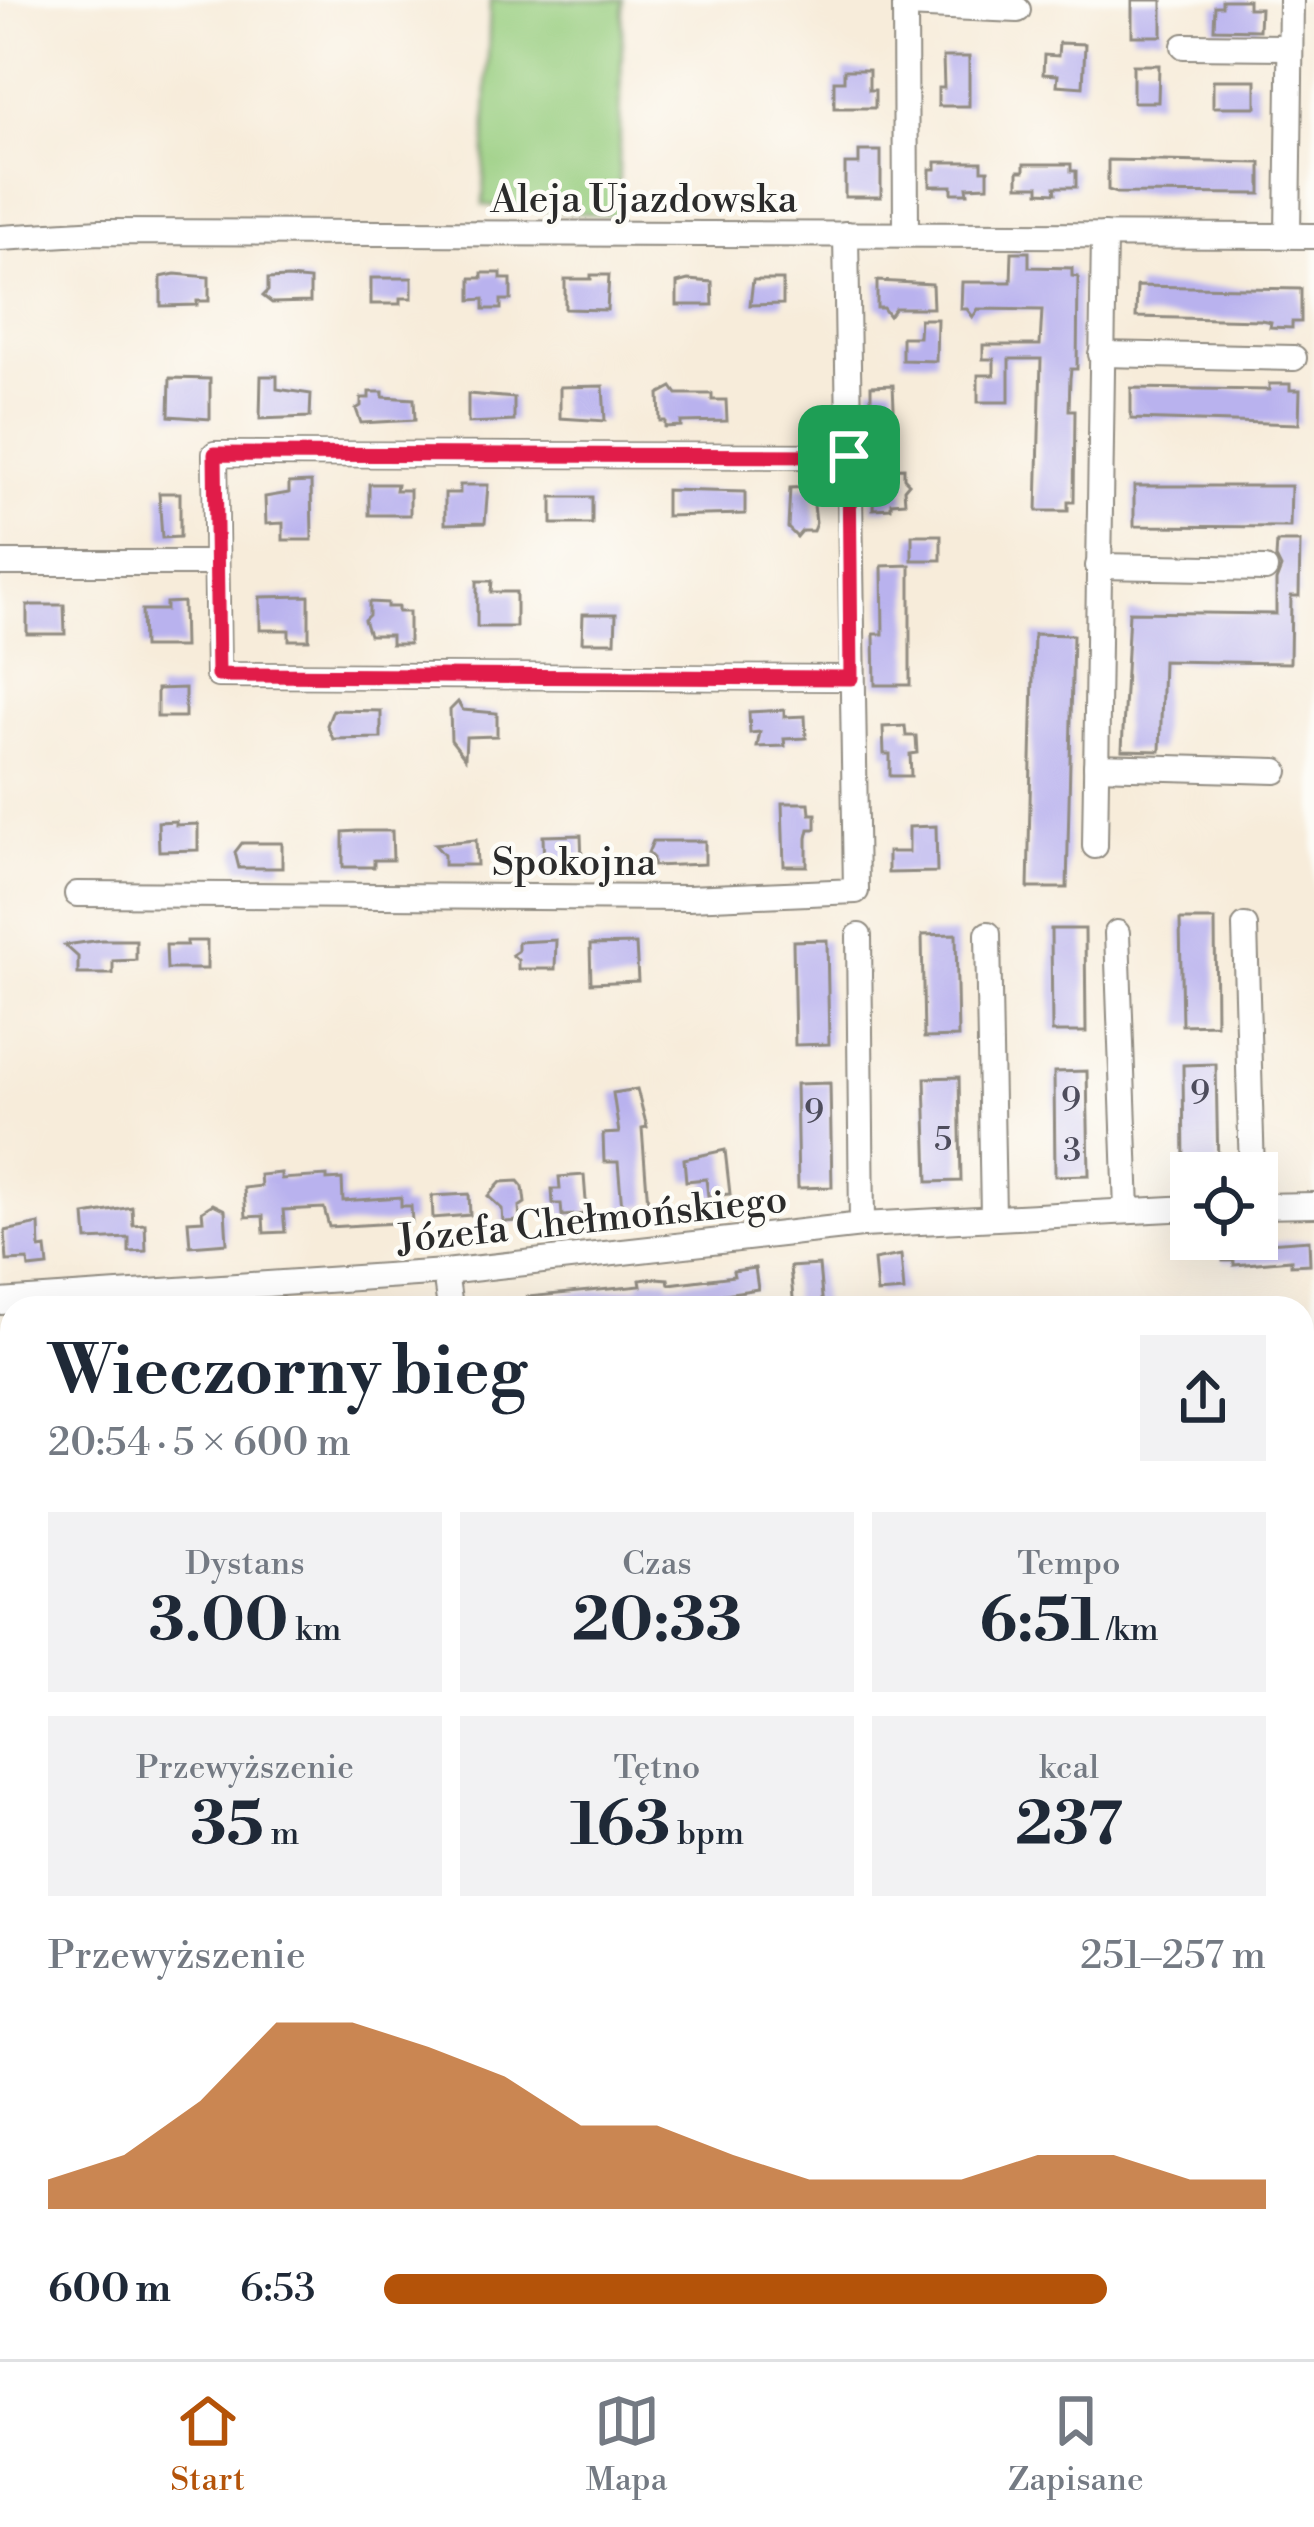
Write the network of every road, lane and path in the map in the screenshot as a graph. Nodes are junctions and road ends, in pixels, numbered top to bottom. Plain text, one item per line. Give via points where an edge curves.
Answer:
1 (1291, 0) edge
2 (905, 3) edge
3 (1018, 10) dead end
4 (1184, 46) dead end
5 (1290, 47) junction
6 (846, 234) junction
7 (907, 235) junction
8 (1104, 235) junction
9 (1301, 236) edge
10 (0, 238) edge
11 (1101, 354) junction
12 (1294, 358) dead end
13 (849, 456) junction
14 (0, 563) edge
15 (215, 563) junction
16 (1097, 566) junction
17 (1265, 569) dead end
18 (851, 678) junction
19 (1096, 766) junction
20 (1276, 771) dead end
21 (1095, 846) dead end
22 (77, 894) dead end
23 (1245, 926) dead end
24 (988, 934) dead end
25 (1118, 934) dead end
26 (859, 936) dead end
27 (1251, 1152) edge
28 (1314, 1205) edge
29 (1278, 1206) edge
30 (1170, 1209) edge
31 (1127, 1210) junction
32 (993, 1216) junction
33 (862, 1225) junction
34 (446, 1272) junction
35 (89, 1296) edge
36 (449, 1296) edge

1 - 5 street, Aleja Ujazdowska
2 - 3 street
2 - 7 street
4 - 5 street
5 - 9 street, Aleja Ujazdowska
6 - 7 street, Aleja Ujazdowska
6 - 10 street, Aleja Ujazdowska
6 - 13 street, Spokojna
7 - 8 street, Aleja Ujazdowska
8 - 9 street, Aleja Ujazdowska
8 - 11 street
11 - 12 street
11 - 16 street
13 - 15 street via 215,454
13 - 18 street, Spokojna
14 - 15 street
15 - 18 street via 218,675
16 - 17 street
16 - 19 street
18 - 22 street, Spokojna via 856,891 688,898
19 - 20 street
19 - 21 street
23 - 27 street
24 - 32 street
25 - 31 street
26 - 33 street
28 - 29 street
30 - 31 street, Józefa Chełmońskiego
31 - 32 street, Józefa Chełmońskiego
32 - 33 street, Józefa Chełmońskiego
33 - 34 street, Józefa Chełmońskiego
34 - 35 street, Józefa Chełmońskiego
34 - 36 street

